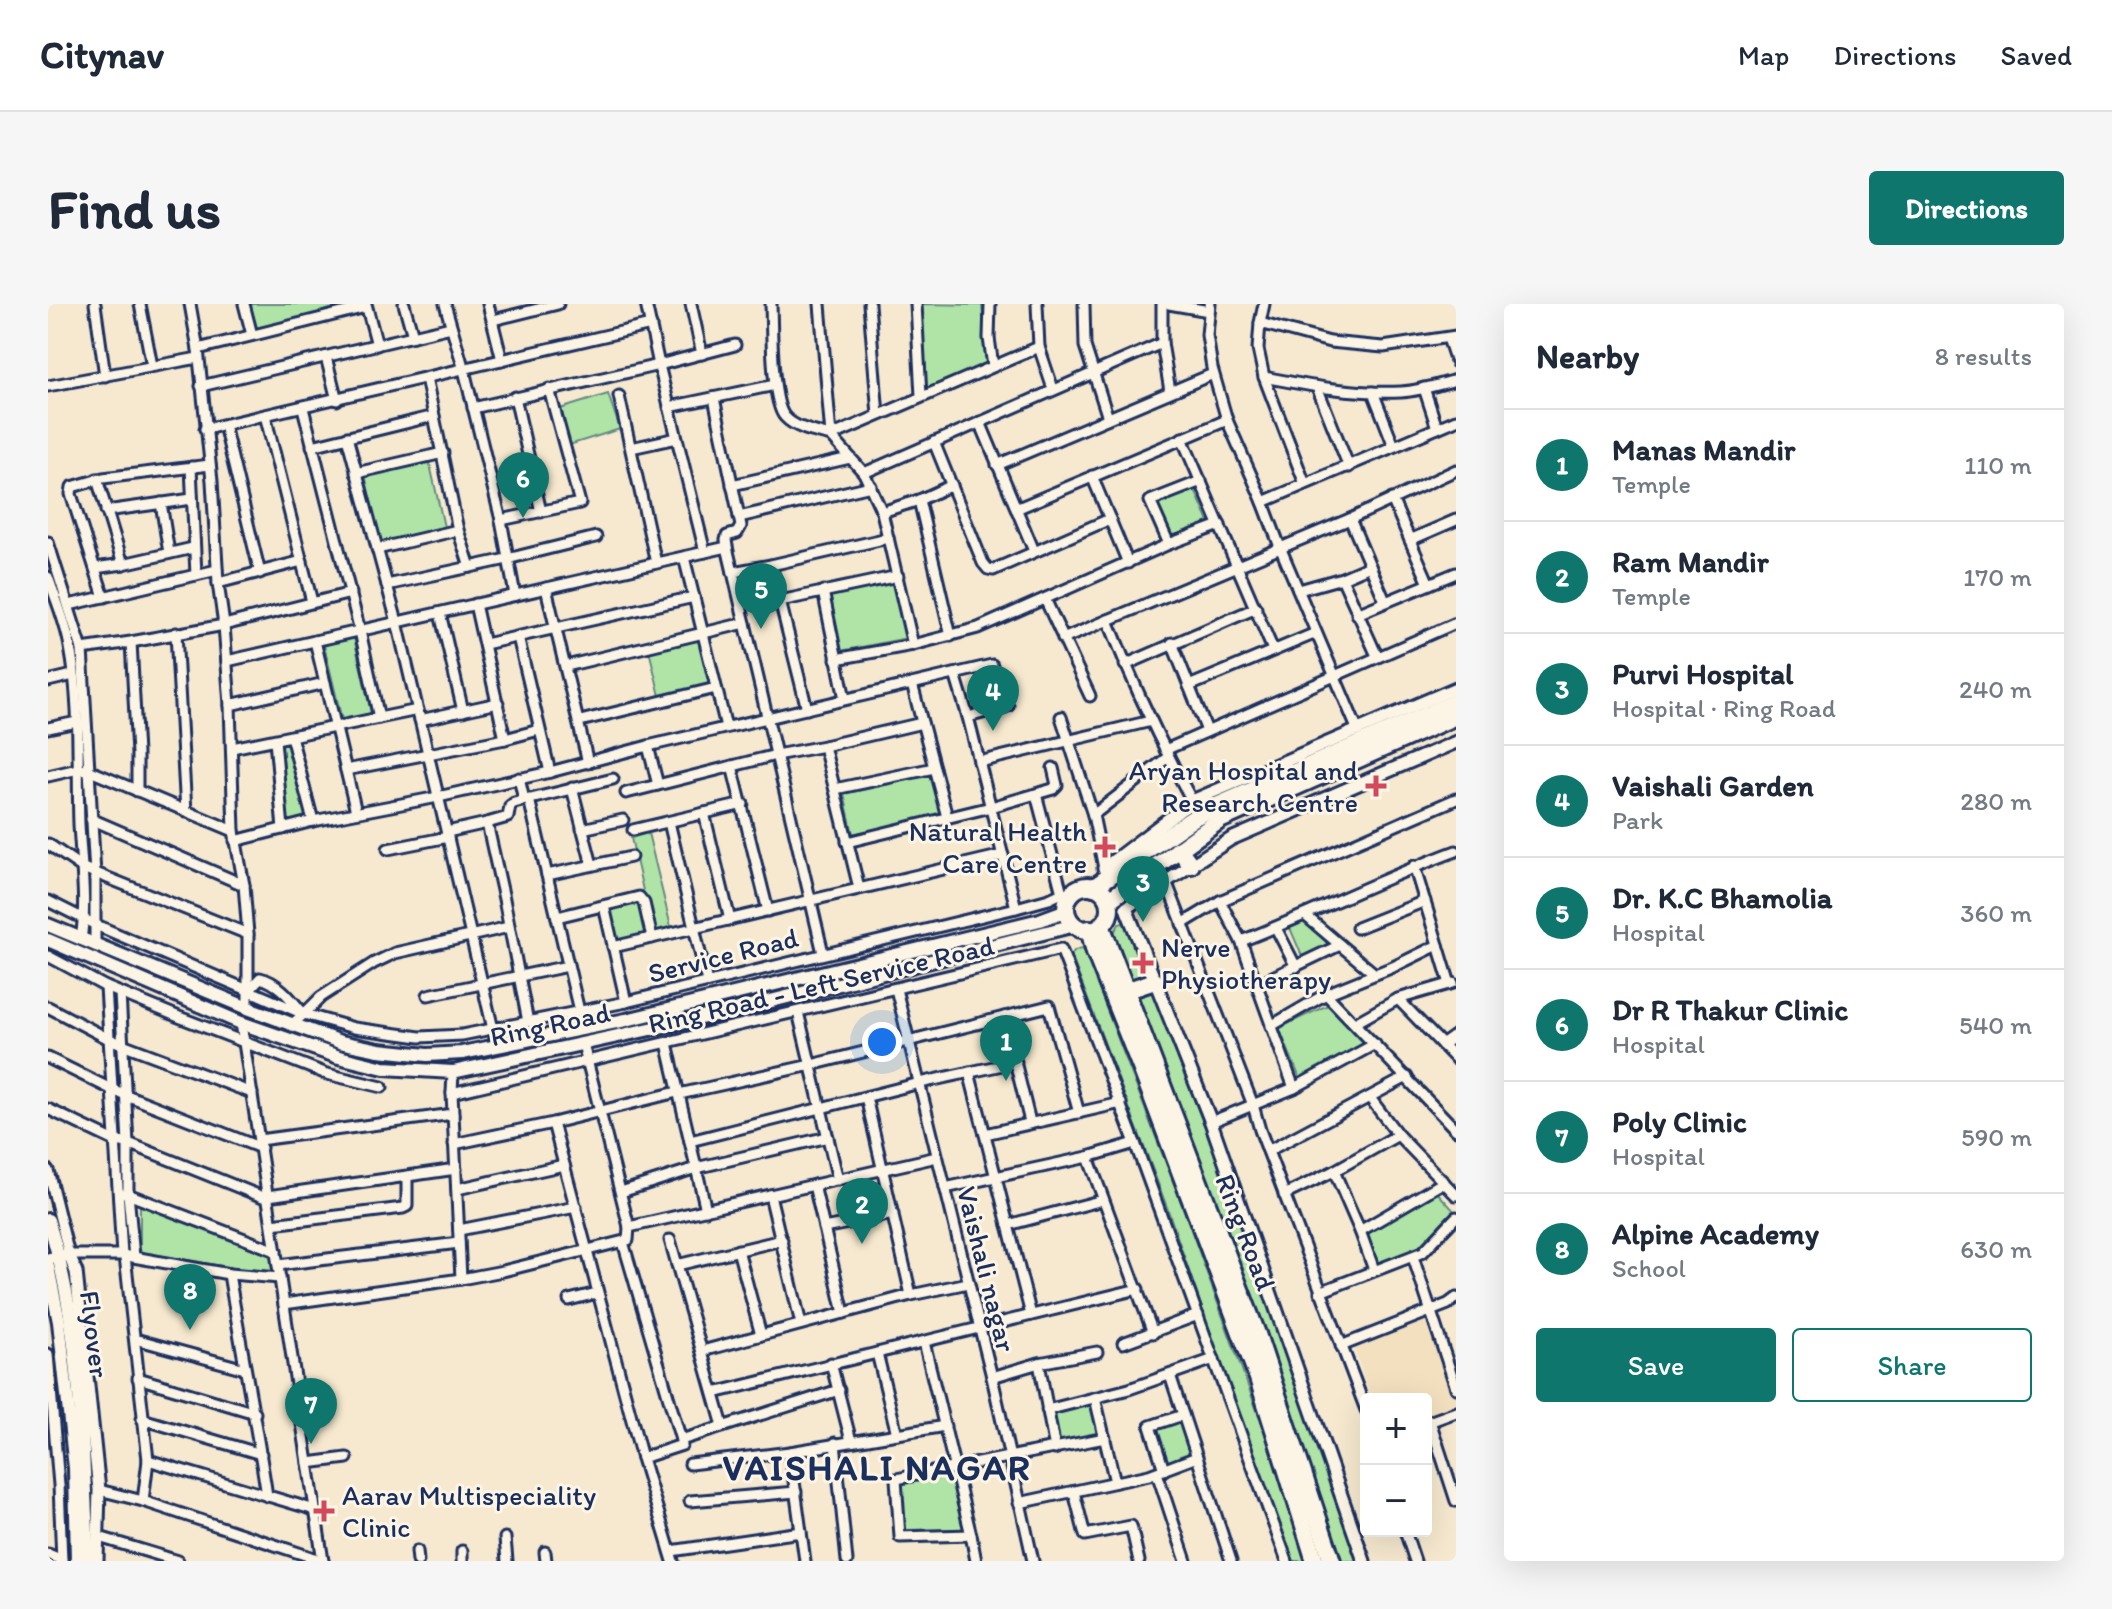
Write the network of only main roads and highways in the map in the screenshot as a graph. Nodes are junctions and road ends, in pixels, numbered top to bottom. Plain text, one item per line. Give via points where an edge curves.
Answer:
1 (1456, 702) edge
2 (1456, 716) edge
3 (1179, 849) junction
4 (1191, 865) road end
5 (1102, 877) junction
6 (1109, 900) junction
7 (1077, 913) junction
8 (48, 925) edge
9 (48, 940) edge
10 (1155, 981) road end
11 (1125, 991) junction
12 (291, 1025) junction
13 (287, 1039) junction
14 (48, 1220) edge
15 (54, 1264) edge
16 (80, 1468) junction
17 (77, 1561) edge
18 (87, 1561) edge
19 (1315, 1561) edge
20 (1332, 1561) edge

1 - 5 highway via 1214,807
2 - 3 highway via 1220,820
3 - 4 highway
3 - 6 highway
5 - 6 highway via 1101,890
5 - 7 highway via 1079,888
6 - 7 highway via 1110,912
7 - 11 highway, Ring Road
7 - 12 main road, Ring Road via 462,1053 379,1050
7 - 13 main road, Ring Road via 734,1011 453,1072 384,1068
7 - 19 highway, Ring Road via 1258,1378
8 - 12 main road, Ring Road
9 - 13 main road, Ring Road
10 - 11 highway
11 - 20 highway, Ring Road via 1257,1334
12 - 13 main road
14 - 15 main road
15 - 16 main road, Flyover
15 - 16 main road, Flyover via 71,1315
16 - 17 main road, Flyover
16 - 18 main road, Flyover

